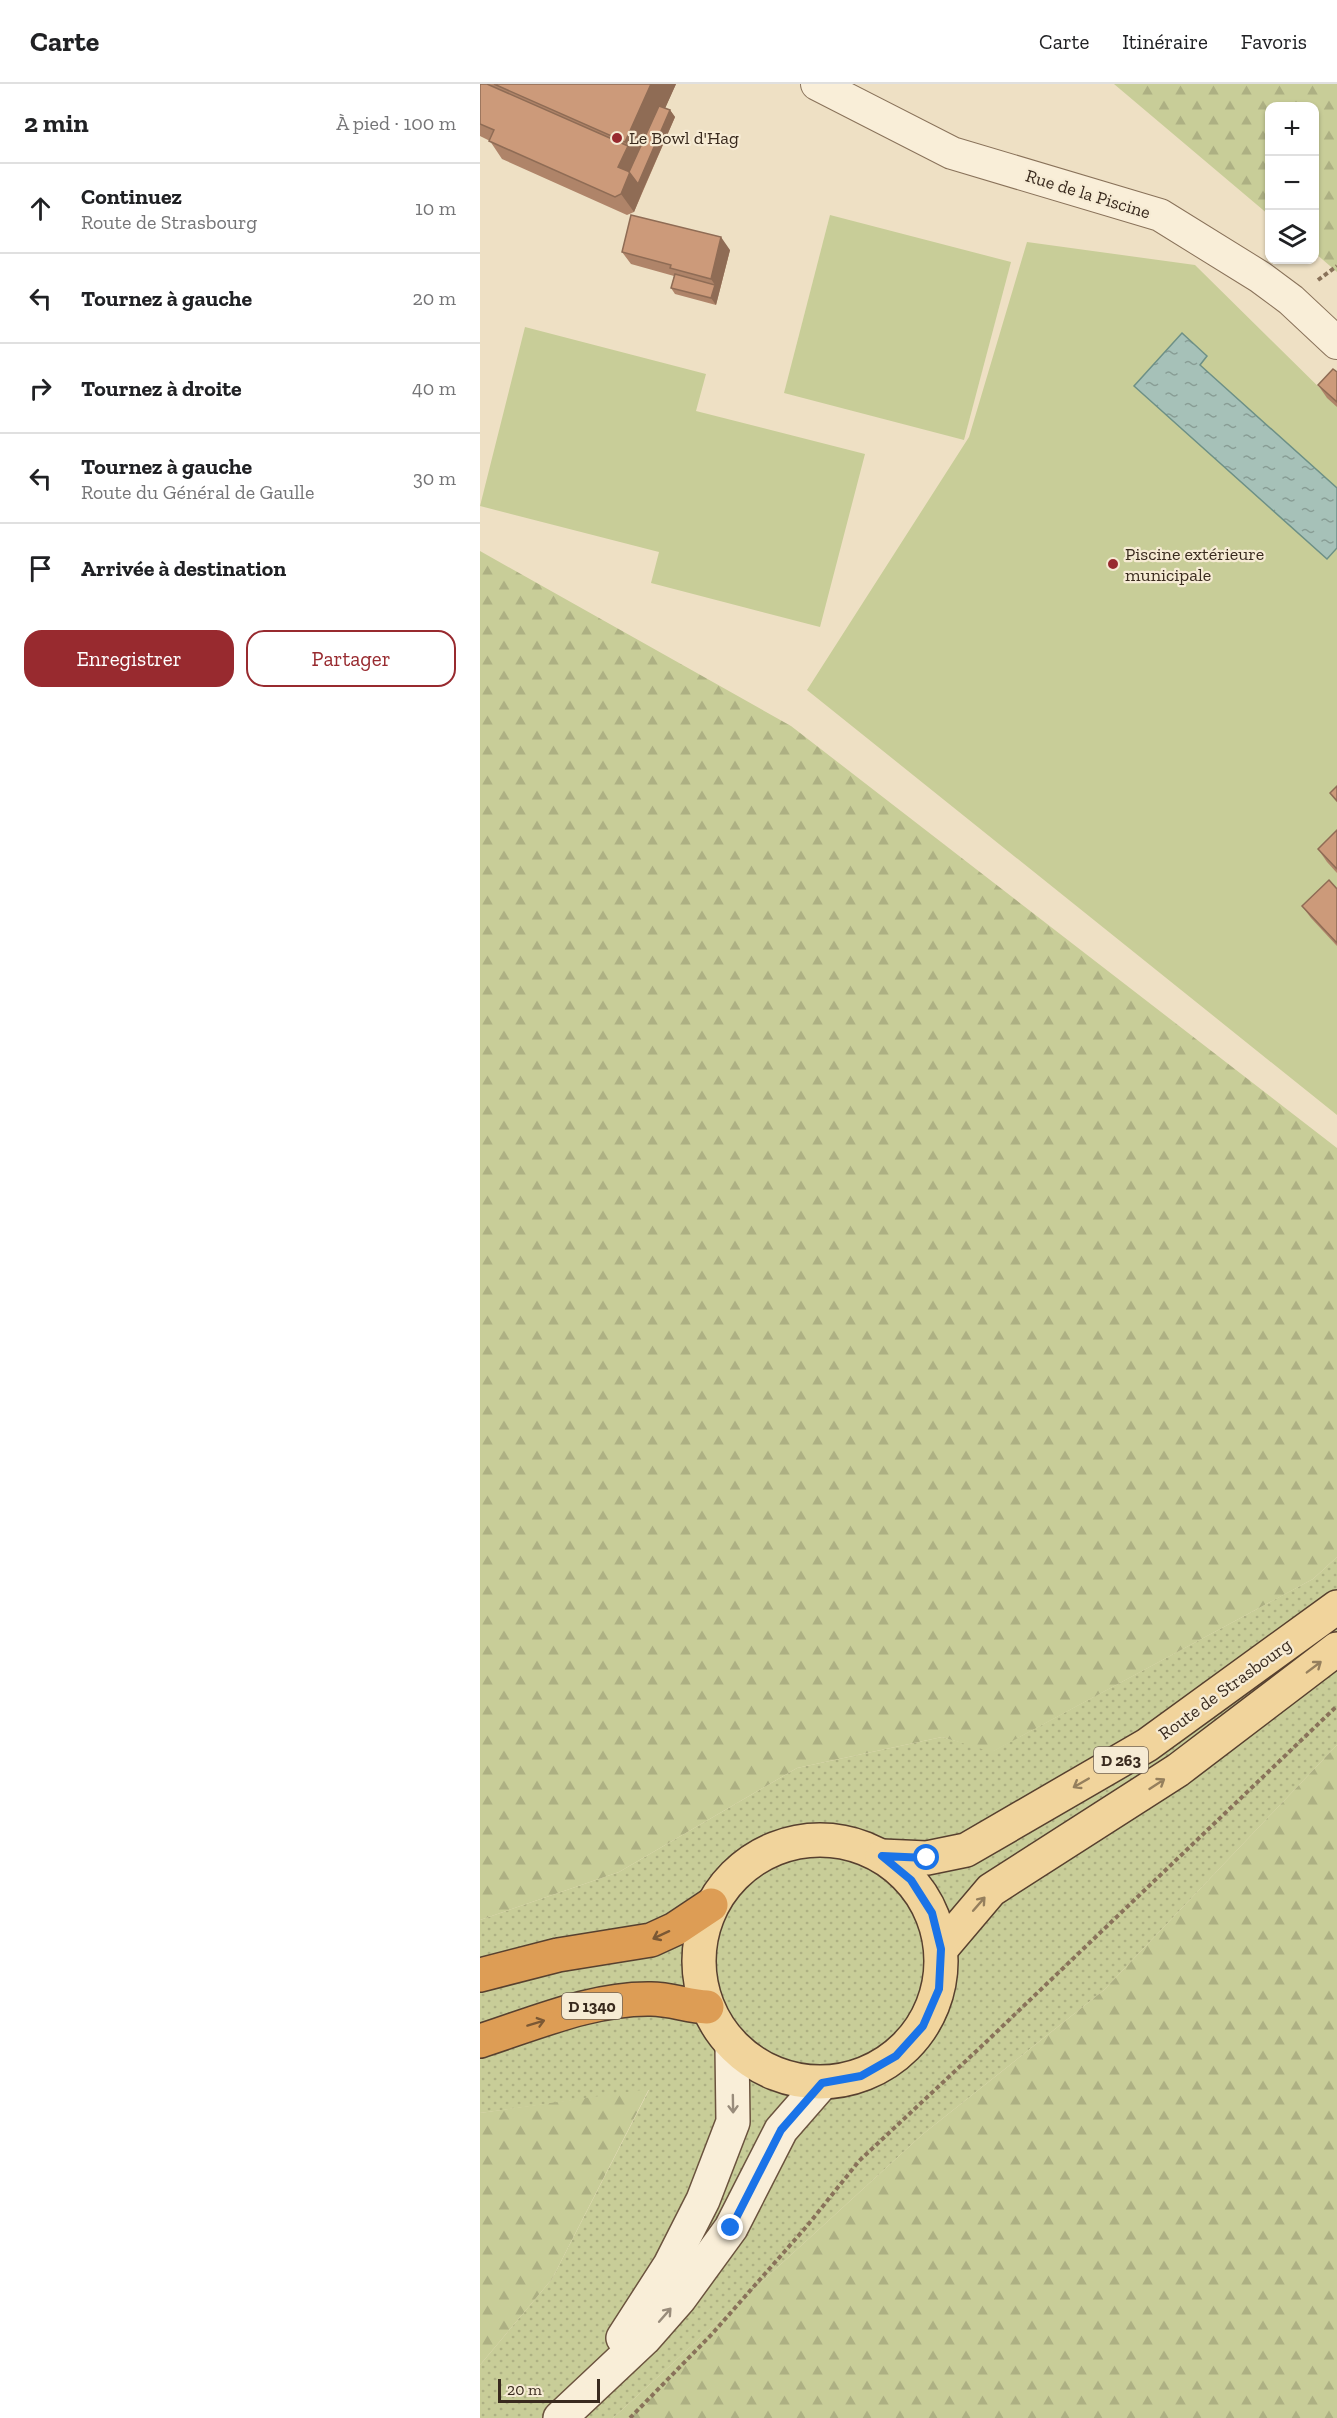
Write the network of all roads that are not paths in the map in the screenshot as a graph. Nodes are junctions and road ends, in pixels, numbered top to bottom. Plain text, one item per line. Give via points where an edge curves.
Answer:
1 (817, 84) edge
2 (1337, 342) edge
3 (1337, 1608) edge
4 (1337, 1649) edge
5 (882, 1856) junction
6 (711, 1905) junction
7 (941, 1949) junction
8 (480, 1976) edge
9 (707, 2007) junction
10 (480, 2041) edge
11 (732, 2046) junction
12 (822, 2083) junction
13 (569, 2409) edge

1 - 2 street, Rue de la Piscine via 952,153 1160,216 1260,277
3 -> 5 main road, Route de Strasbourg / D 263 via 1147,1745 966,1850 927,1858
7 -> 4 main road, Route de Strasbourg / D 263 via 991,1890 1178,1770
5 - 6 main road via 845,1842 806,1840 768,1851 735,1874
5 - 7 main road via 911,1880 922,1897 932,1913
6 -> 8 highway via 651,1940 558,1955
6 - 9 main road via 700,1938 699,1973
7 - 12 main road via 939,1989 923,2026 896,2056 861,2076
10 -> 9 highway, D 1340 via 606,2002 654,1998
9 - 11 main road
11 - 12 main road via 758,2066 789,2079
11 -> 13 main road via 733,2122 703,2200 645,2305
13 -> 12 main road via 680,2298 731,2228 781,2130

